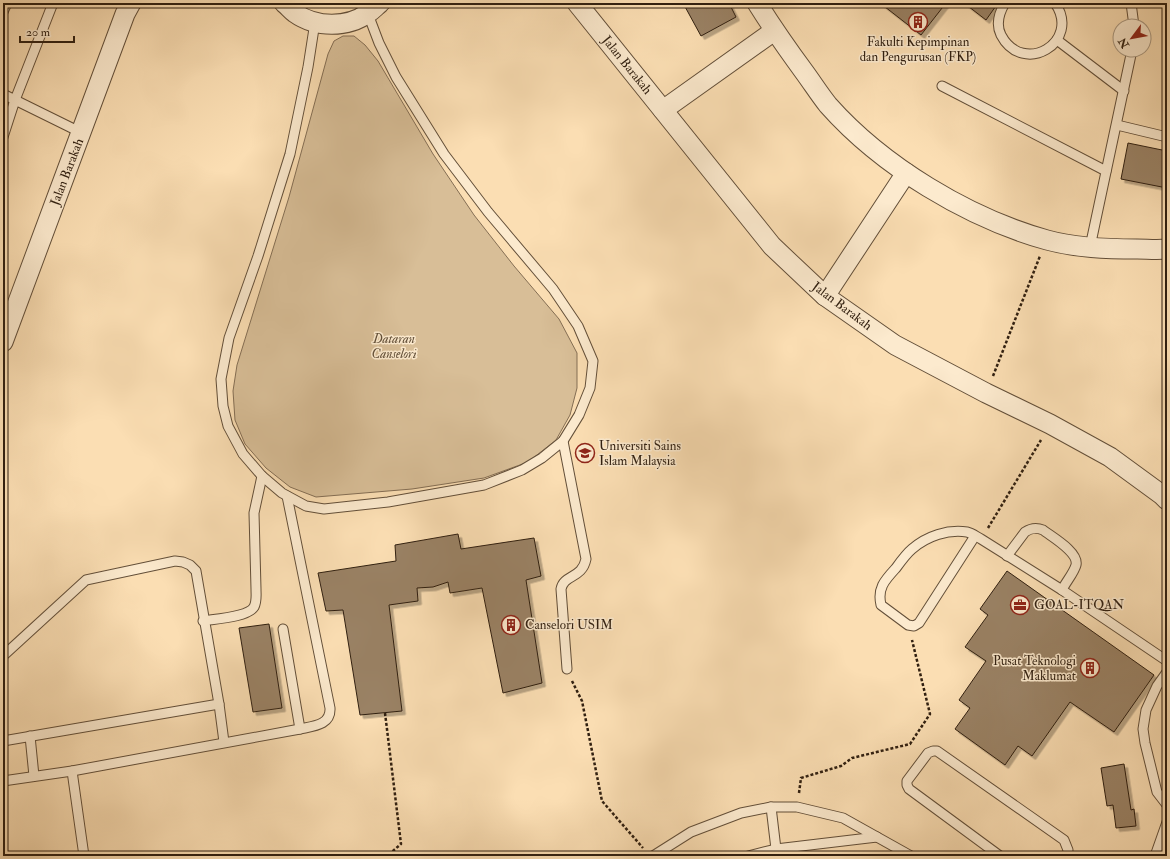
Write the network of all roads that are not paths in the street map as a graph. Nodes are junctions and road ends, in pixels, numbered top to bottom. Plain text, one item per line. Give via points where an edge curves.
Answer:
1 (8, 3) edge
2 (53, 3) edge
3 (131, 3) edge
4 (284, 3) edge
5 (576, 3) edge
6 (757, 3) edge
7 (1005, 3) edge
8 (1055, 3) edge
9 (1131, 3) edge
10 (374, 8) edge
11 (3, 12) edge
12 (1133, 18) edge
13 (314, 22) junction
14 (774, 31) junction
15 (1058, 40) junction
16 (1130, 58) edge
17 (942, 86) dead end
18 (1124, 92) junction
19 (3, 94) edge
20 (15, 100) junction
21 (663, 110) junction
22 (1117, 125) junction
23 (82, 132) junction
24 (1167, 136) edge
25 (3, 137) edge
26 (1106, 171) junction
27 (906, 173) junction
28 (1090, 247) junction
29 (1167, 249) edge
30 (825, 296) junction
31 (3, 342) edge
32 (563, 441) junction
33 (262, 476) junction
34 (287, 496) junction
35 (1167, 500) edge
36 (978, 537) junction
37 (1007, 556) junction
38 (1062, 590) junction
39 (203, 621) junction
40 (283, 628) dead end
41 (3, 656) edge
42 (1167, 661) edge
43 (567, 669) road end
44 (1167, 672) edge
45 (219, 704) junction
46 (300, 729) junction
47 (30, 736) junction
48 (3, 741) edge
49 (224, 742) junction
50 (72, 771) junction
51 (34, 776) junction
52 (3, 782) edge
53 (1167, 805) edge
54 (771, 807) junction
55 (1167, 822) edge
56 (877, 838) junction
57 (776, 849) junction
58 (84, 856) edge
59 (652, 856) edge
60 (748, 856) edge
61 (912, 856) edge
62 (1000, 856) edge
63 (1067, 856) edge
64 (1155, 856) edge

1 - 11 lane
2 - 20 lane
3 - 23 street, Jalan Barakah
4 - 13 street via 296,14
5 - 21 street, Jalan Barakah
6 - 14 street
7 - 15 lane via 998,20 999,31 1005,43 1014,50 1026,55 1037,54
8 - 15 lane via 1062,18
9 - 12 lane
10 - 13 street via 351,22
10 - 32 lane via 379,43 396,77 444,154 488,212 553,289 578,326 593,361 590,388 579,415
13 - 33 lane via 308,67 290,154 229,338 221,379 222,406 228,426 243,454
14 - 21 street
14 - 27 street via 828,104 865,142
15 - 18 lane
16 - 18 lane
17 - 26 lane
18 - 22 lane
19 - 20 lane
20 - 23 lane
20 - 25 lane
21 - 30 street, Jalan Barakah via 772,246
22 - 24 lane
22 - 26 lane
23 - 31 street, Jalan Barakah
26 - 28 lane
27 - 28 street via 969,210 999,224 1047,240
27 - 30 street
28 - 29 street
30 - 35 street, Jalan Barakah via 895,345 1110,457
32 - 34 lane via 522,470 484,485 346,508 324,509 306,506
32 - 43 lane via 586,559 581,572 565,581 561,589
33 - 34 lane
33 - 39 lane via 254,513 257,599 253,608 246,613
34 - 46 lane via 330,708 329,718 322,724
36 - 36 lane via 919,623 908,626 880,605 881,587 912,549 938,534 968,532
36 - 37 lane
37 - 38 lane
37 - 38 lane via 1025,532 1039,528 1043,530 1069,549 1075,559 1076,565
38 - 42 lane
39 - 41 lane via 196,571 183,562 156,564 86,580
39 - 45 lane
40 - 46 lane
44 - 53 lane via 1146,710 1143,729 1157,792
45 - 47 lane
45 - 49 lane
46 - 49 lane
47 - 48 lane
47 - 51 lane
49 - 50 lane
50 - 51 lane
50 - 58 lane
51 - 52 lane
54 - 56 lane via 797,807 843,818
54 - 57 lane
54 - 59 lane via 741,813 690,832
55 - 64 lane
56 - 57 lane
56 - 61 lane
57 - 60 lane
62 - 63 lane via 909,790 907,781 928,753 937,751 1064,840 1068,850

